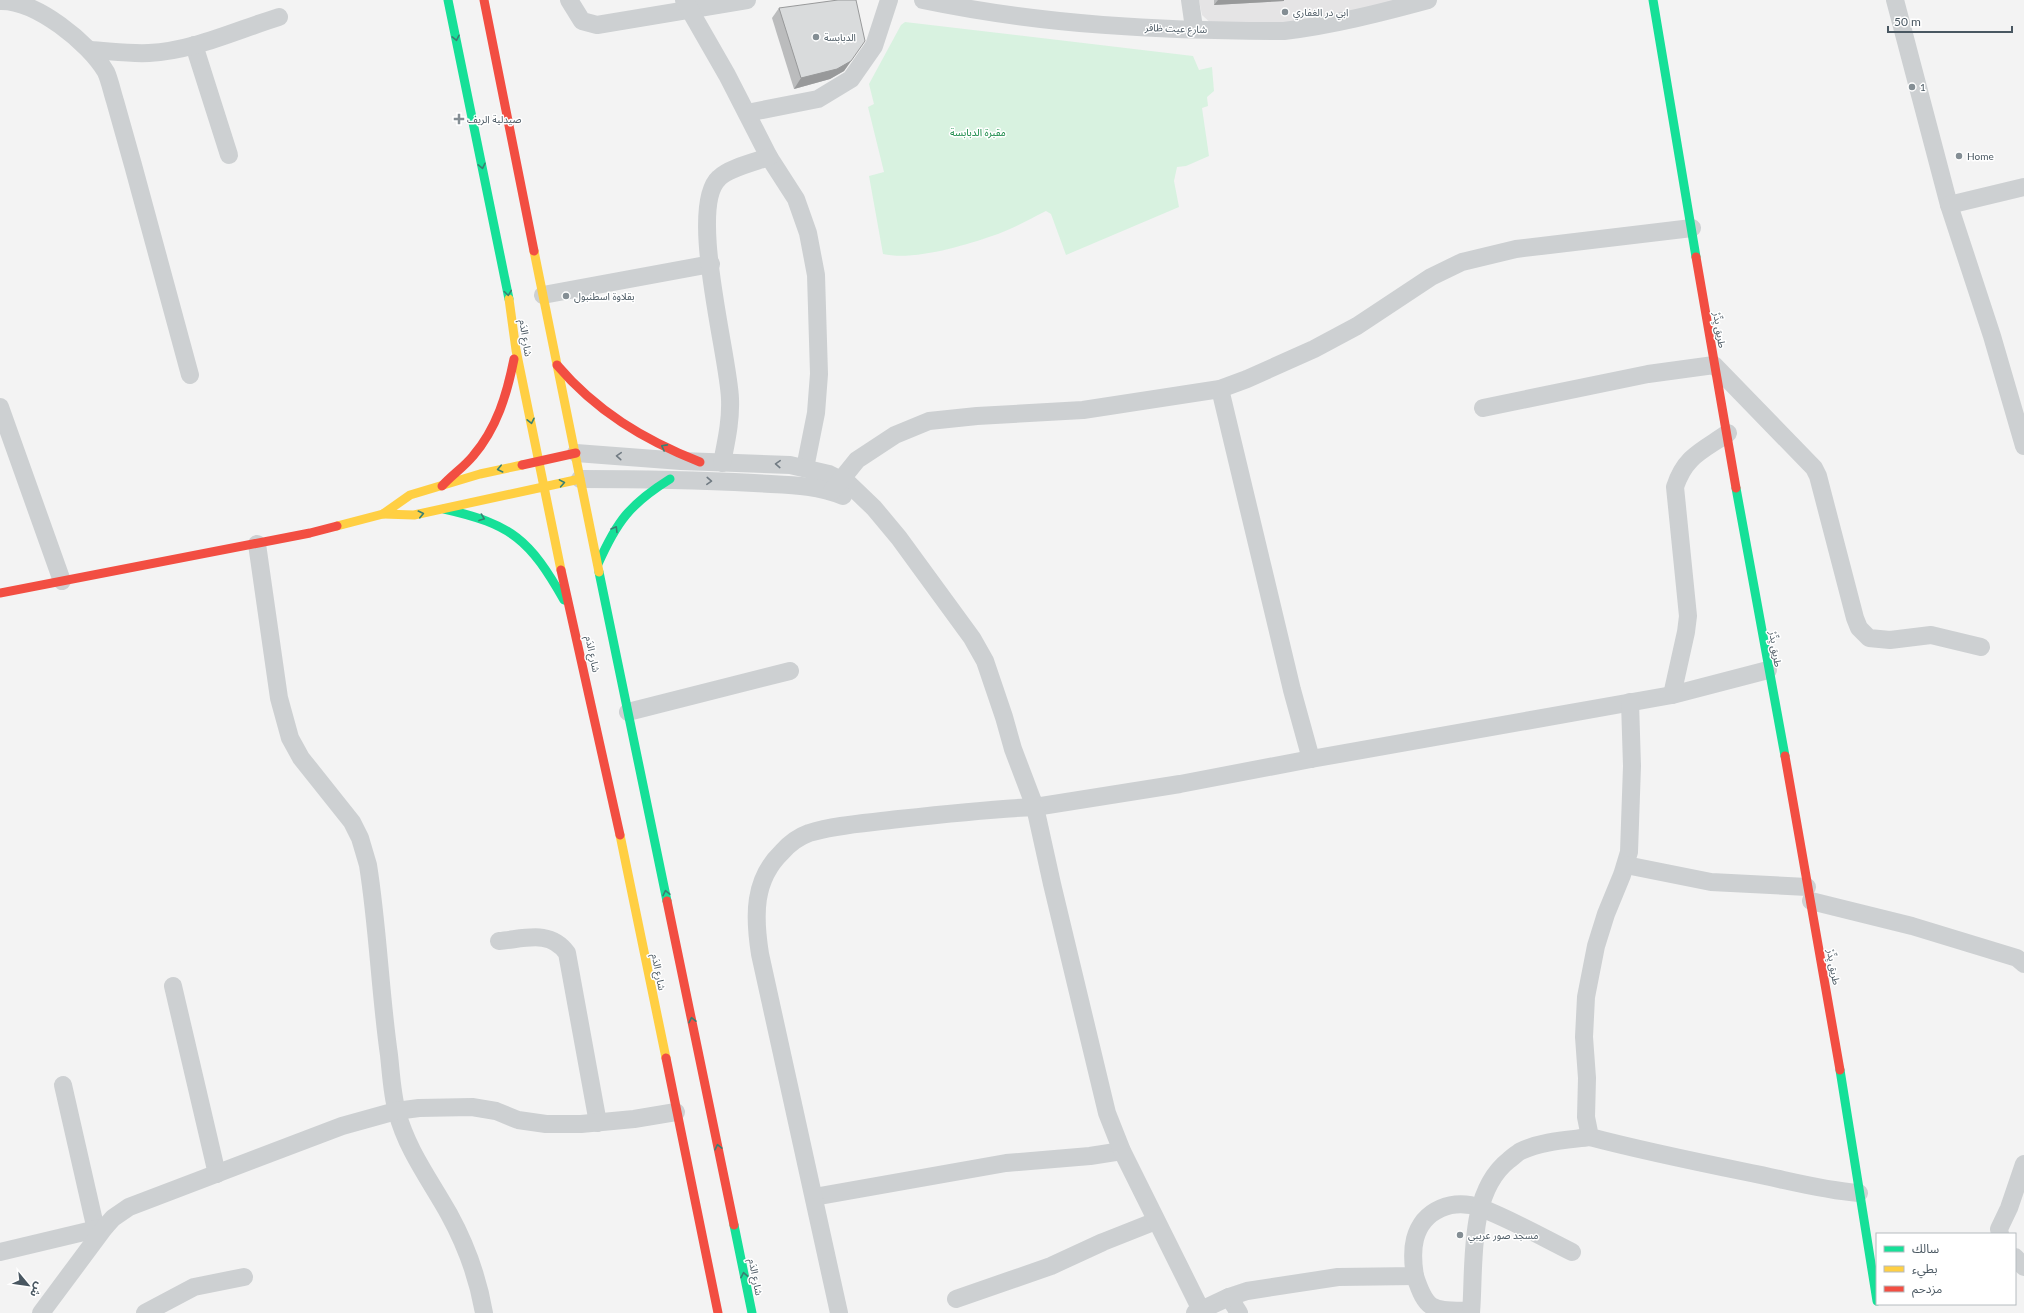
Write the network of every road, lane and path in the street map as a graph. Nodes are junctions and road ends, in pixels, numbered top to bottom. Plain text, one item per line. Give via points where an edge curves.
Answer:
1 (448, 0) edge
2 (484, 0) edge
3 (569, 0) edge
4 (747, 0) edge
5 (889, 0) edge
6 (926, 0) edge
7 (1190, 0) edge
8 (1428, 0) edge
9 (1653, 0) edge
10 (1896, 0) edge
11 (0, 1) edge
12 (687, 5) edge
13 (279, 16) dead end
14 (1194, 28) junction
15 (194, 45) junction
16 (90, 50) junction
17 (747, 113) junction
18 (229, 155) dead end
19 (769, 157) junction
20 (2024, 187) edge
21 (1949, 204) junction
22 (1692, 228) junction
23 (711, 264) junction
24 (543, 295) junction
25 (516, 350) junction
26 (557, 364) junction
27 (1714, 365) junction
28 (190, 375) dead end
29 (1220, 388) junction
30 (0, 407) edge
31 (1483, 408) dead end
32 (1728, 433) junction
33 (2024, 446) edge
34 (576, 453) junction
35 (538, 460) junction
36 (700, 462) junction
37 (722, 463) junction
38 (805, 468) junction
39 (580, 479) junction
40 (670, 479) junction
41 (837, 485) junction
42 (442, 486) junction
43 (543, 486) junction
44 (444, 509) junction
45 (383, 514) junction
46 (257, 544) junction
47 (598, 564) junction
48 (62, 581) junction
49 (0, 593) edge
50 (573, 615) junction
51 (1981, 646) dead end
52 (1768, 670) junction
53 (790, 671) dead end
54 (1672, 695) junction
55 (1630, 702) junction
56 (628, 712) junction
57 (1311, 759) junction
58 (1035, 807) junction
59 (1626, 865) junction
60 (1809, 894) junction
61 (499, 941) dead end
62 (2022, 958) edge
63 (173, 986) dead end
64 (64, 1084) dead end
65 (396, 1111) junction
66 (676, 1112) junction
67 (598, 1123) junction
68 (1590, 1137) junction
69 (1122, 1151) junction
70 (2024, 1164) edge
71 (217, 1174) junction
72 (1859, 1193) junction
73 (814, 1197) junction
74 (1480, 1208) junction
75 (1156, 1221) junction
76 (100, 1228) junction
77 (2000, 1233) edge
78 (0, 1252) edge
79 (1572, 1252) dead end
80 (2016, 1258) edge
81 (2024, 1267) edge
82 (1414, 1276) junction
83 (244, 1277) dead end
84 (1876, 1292) edge
85 (1229, 1297) junction
86 (956, 1299) dead end
87 (49, 1309) edge
88 (1198, 1311) edge
89 (1471, 1312) edge
90 (145, 1313) edge
91 (484, 1313) edge
92 (718, 1313) edge
93 (752, 1313) edge
94 (838, 1313) edge
95 (1239, 1313) edge

1 -> 25 main road, شارع الدَم via 507,286
2 - 24 main road, شارع الدَم
3 - 12 street via 582,21 597,25
4 - 12 street
5 - 17 street via 874,46 851,79 818,99
6 - 14 street, شارع عيت ظافر via 1021,17 1075,23
7 - 14 street
8 - 14 street, شارع عيت ظافر via 1374,14 1284,31
9 - 22 main road, طريق يِدِّرْ
10 - 21 street
11 - 16 street via 23,3 41,12 75,35
12 - 17 street
13 - 15 street
15 - 16 street via 149,53
15 - 18 street
16 - 28 street via 106,73
17 - 19 street
19 - 23 street via 718,178 708,207 706,232
19 - 38 street via 799,206 808,233 816,275 819,374 816,413
20 - 21 street
21 - 33 street
22 - 27 main road, طريق يِدِّرْ
22 - 29 street via 1516,249 1462,262 1431,277 1357,326 1314,349 1247,379
23 - 24 street
23 - 37 street via 730,398
24 - 26 main road, شارع الدَم
25 -> 35 main road, شارع الدَم
25 - 42 main road via 509,386 497,421 472,457
26 - 34 main road, شارع الدَم
36 -> 26 main road via 675,453 618,421 588,398
27 - 31 street via 1648,374
27 - 32 main road, طريق يِدِّرْ
27 - 51 street via 1814,468 1859,628 1869,638 1890,640 1931,636
29 - 41 street via 1083,410 928,421 895,435 857,460
29 - 57 street via 1292,690
30 - 48 street
32 - 52 main road, طريق يِدِّرْ
32 - 54 street via 1688,461 1680,471 1675,486 1688,616
34 - 35 main road
36 -> 34 street
34 - 39 main road, شارع الدَم
35 -> 42 main road
35 - 43 main road, شارع الدَم
36 - 37 street
38 -> 37 street via 772,464
38 - 41 street
39 - 40 street
43 -> 39 main road
39 - 47 main road, شارع الدَم
40 -> 41 street via 814,487
47 -> 40 main road via 613,531 627,510 644,495
41 - 58 street via 874,508 950,606 985,661 1013,749
42 - 45 main road via 410,495
43 - 44 main road
43 - 50 main road, شارع الدَم
45 -> 44 main road via 414,515
44 -> 50 main road via 482,518 520,539 534,552
45 - 46 main road via 323,531
46 - 48 main road
46 - 65 street via 279,698 288,733 301,758 352,822 368,865
47 - 56 main road, شارع الدَم
48 - 49 main road
50 - 66 main road, شارع الدَم
52 - 54 street
52 - 60 main road, طريق يِدِّرْ
53 - 56 street
54 - 55 street
55 - 57 street
55 - 59 street via 1632,766 1629,852
93 -> 56 main road, شارع الدَم
57 - 58 street via 1180,784
58 - 69 street via 1107,1113
58 - 73 street via 848,825 809,833 796,839 766,870 756,906 757,938 795,1120
59 - 60 street via 1711,882
59 - 68 street via 1596,946 1586,996 1586,1118
60 - 62 street
60 - 72 main road, طريق يِدِّرْ
61 - 67 street via 550,938 560,943 567,953
63 - 71 street
64 - 76 street
65 - 67 street via 472,1107 488,1108 518,1120 546,1124
65 - 71 street via 342,1126
65 - 91 street via 418,1164 462,1239 474,1269
66 - 67 street
66 - 92 main road, شارع الدَم
68 - 72 street via 1651,1153 1826,1190
68 - 74 street via 1555,1141 1520,1151 1499,1168
69 - 73 street via 1006,1163
69 - 75 street
70 - 77 street via 1999,1229
71 - 76 street via 129,1207
72 - 84 main road, طريق يِدِّرْ
73 - 94 street
74 - 79 street
74 - 82 street via 1460,1205 1442,1207 1426,1218 1415,1239
74 - 89 street via 1474,1248
75 - 86 street via 1051,1266
75 - 88 street
76 - 78 street
76 - 87 street
80 - 81 street
82 - 85 street via 1338,1277 1247,1291
82 - 89 street via 1427,1305 1440,1310
83 - 90 street via 194,1287
85 - 88 street
85 - 95 street

